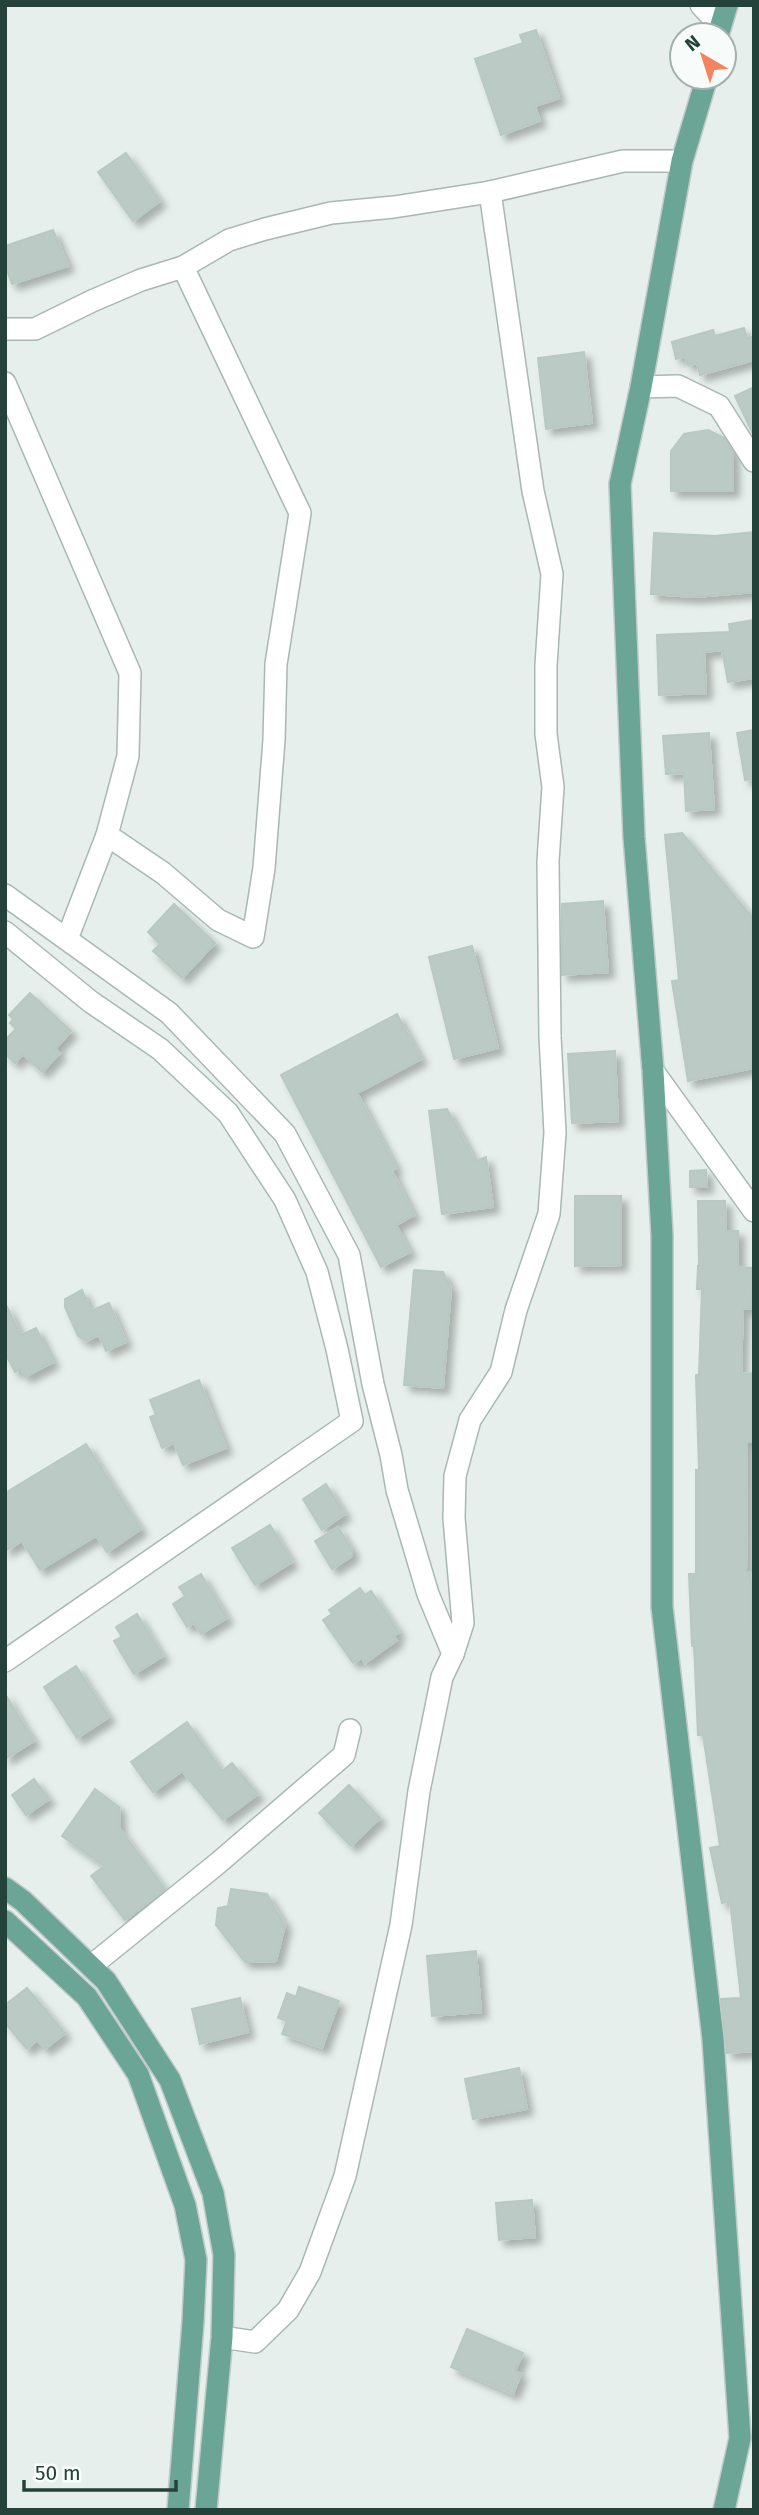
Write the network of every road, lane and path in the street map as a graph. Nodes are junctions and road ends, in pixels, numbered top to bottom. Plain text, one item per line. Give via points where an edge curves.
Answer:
1 (701, 5) edge
2 (713, 21) edge
3 (703, 91) edge
4 (682, 161) junction
5 (490, 192) junction
6 (183, 267) junction
7 (5, 329) edge
8 (5, 383) edge
9 (641, 387) junction
10 (754, 461) edge
11 (107, 835) junction
12 (5, 895) edge
13 (5, 932) edge
14 (67, 939) junction
15 (653, 1071) junction
16 (754, 1211) edge
17 (453, 1654) junction
18 (5, 1661) edge
19 (350, 1730) dead end
20 (5, 1888) edge
21 (23, 1901) junction
22 (5, 1921) edge
23 (91, 1966) junction
24 (222, 2337) junction
25 (178, 2510) edge
26 (206, 2510) edge
27 (724, 2510) edge

1 - 2 street
3 - 4 main road
4 - 5 street via 623,161
4 - 9 main road
5 - 6 street via 331,213 265,229 229,240
5 - 17 street via 533,491 552,574 546,734 553,787 548,862 555,1133 549,1214 516,1310 501,1372 470,1420 456,1476 454,1518 463,1623
6 - 7 street via 92,300 35,329
6 - 11 street via 300,513 276,664 264,868 253,937 218,920 163,873
8 - 11 street via 130,673 128,756
9 - 10 street via 678,386 719,406
9 - 15 main road via 620,484 634,837
11 - 14 street
12 - 14 street
13 - 18 street via 91,1002 160,1049 228,1112 285,1200 317,1272 352,1421
14 - 17 street via 169,1013 285,1134 349,1255 397,1490 428,1594
15 - 16 street
15 - 27 main road via 662,1235 662,1607 713,2039 740,2438
17 - 24 street via 442,1677 419,1791 401,1926 341,2187 310,2272 288,2310 255,2342
19 - 23 street via 344,1755
20 - 21 main road
21 - 22 street
21 - 23 main road
22 - 25 main road via 87,1997 138,2074 185,2205 196,2260
23 - 24 main road via 106,1981 170,2080 213,2193 224,2255
24 - 26 main road

